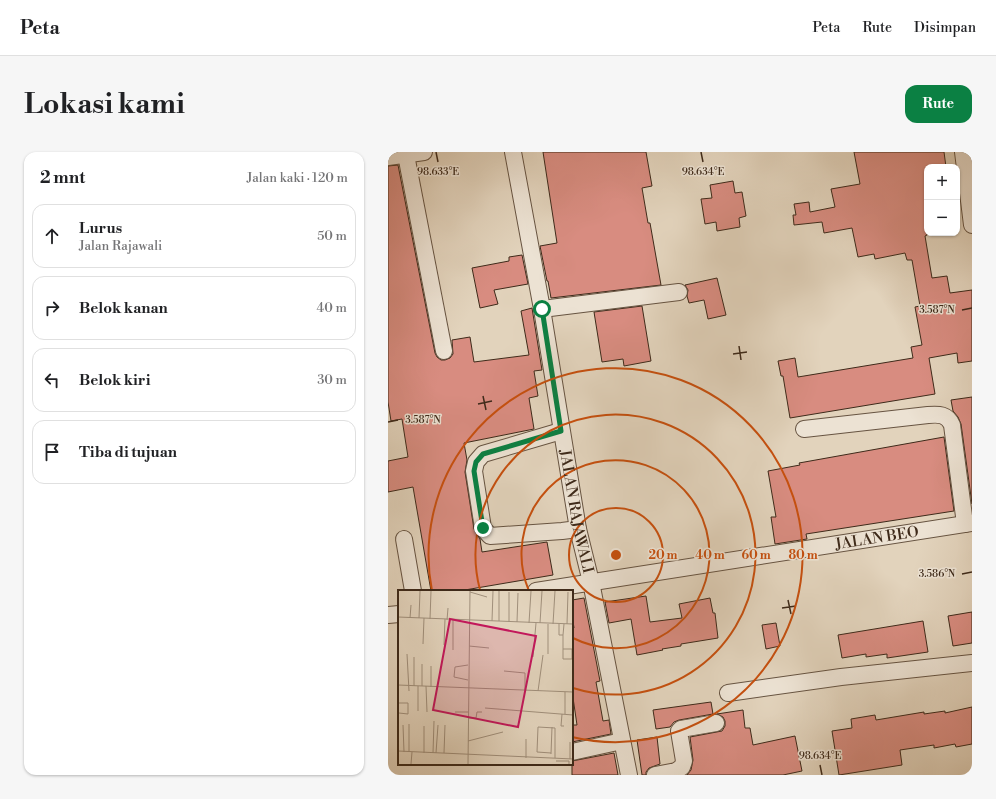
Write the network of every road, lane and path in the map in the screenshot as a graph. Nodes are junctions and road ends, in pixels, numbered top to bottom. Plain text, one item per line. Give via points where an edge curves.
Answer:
1 (424, 152) edge
2 (513, 152) edge
3 (963, 152) edge
4 (406, 155) junction
5 (388, 158) edge
6 (972, 225) edge
7 (679, 292) dead end
8 (542, 309) junction
9 (444, 351) dead end
10 (804, 429) dead end
11 (561, 431) junction
12 (969, 524) edge
13 (578, 529) junction
14 (404, 539) dead end
15 (591, 582) junction
16 (413, 590) edge
17 (542, 590) edge
18 (398, 614) edge
19 (388, 615) edge
20 (972, 663) edge
21 (728, 693) dead end
22 (716, 723) dead end
23 (622, 741) junction
24 (573, 752) edge
25 (629, 775) edge
26 (655, 775) edge

1 - 4 street
2 - 8 street, JALAN RAJAWALI
3 - 6 street
4 - 5 street
4 - 9 street
7 - 8 street
8 - 11 street, JALAN RAJAWALI
10 - 12 street via 944,415 952,424
11 - 13 street, JALAN RAJAWALI
11 - 13 street via 483,454 476,462 474,471 483,528 490,536
12 - 15 street, JALAN BEO
13 - 15 street, JALAN RAJAWALI
14 - 16 street
15 - 17 street, JALAN BEO
15 - 23 street, JALAN RAJAWALI
18 - 19 street
20 - 21 street via 840,677
22 - 26 street via 681,729 679,731 684,761 682,767 676,771
23 - 24 street
23 - 25 street, JALAN RAJAWALI

